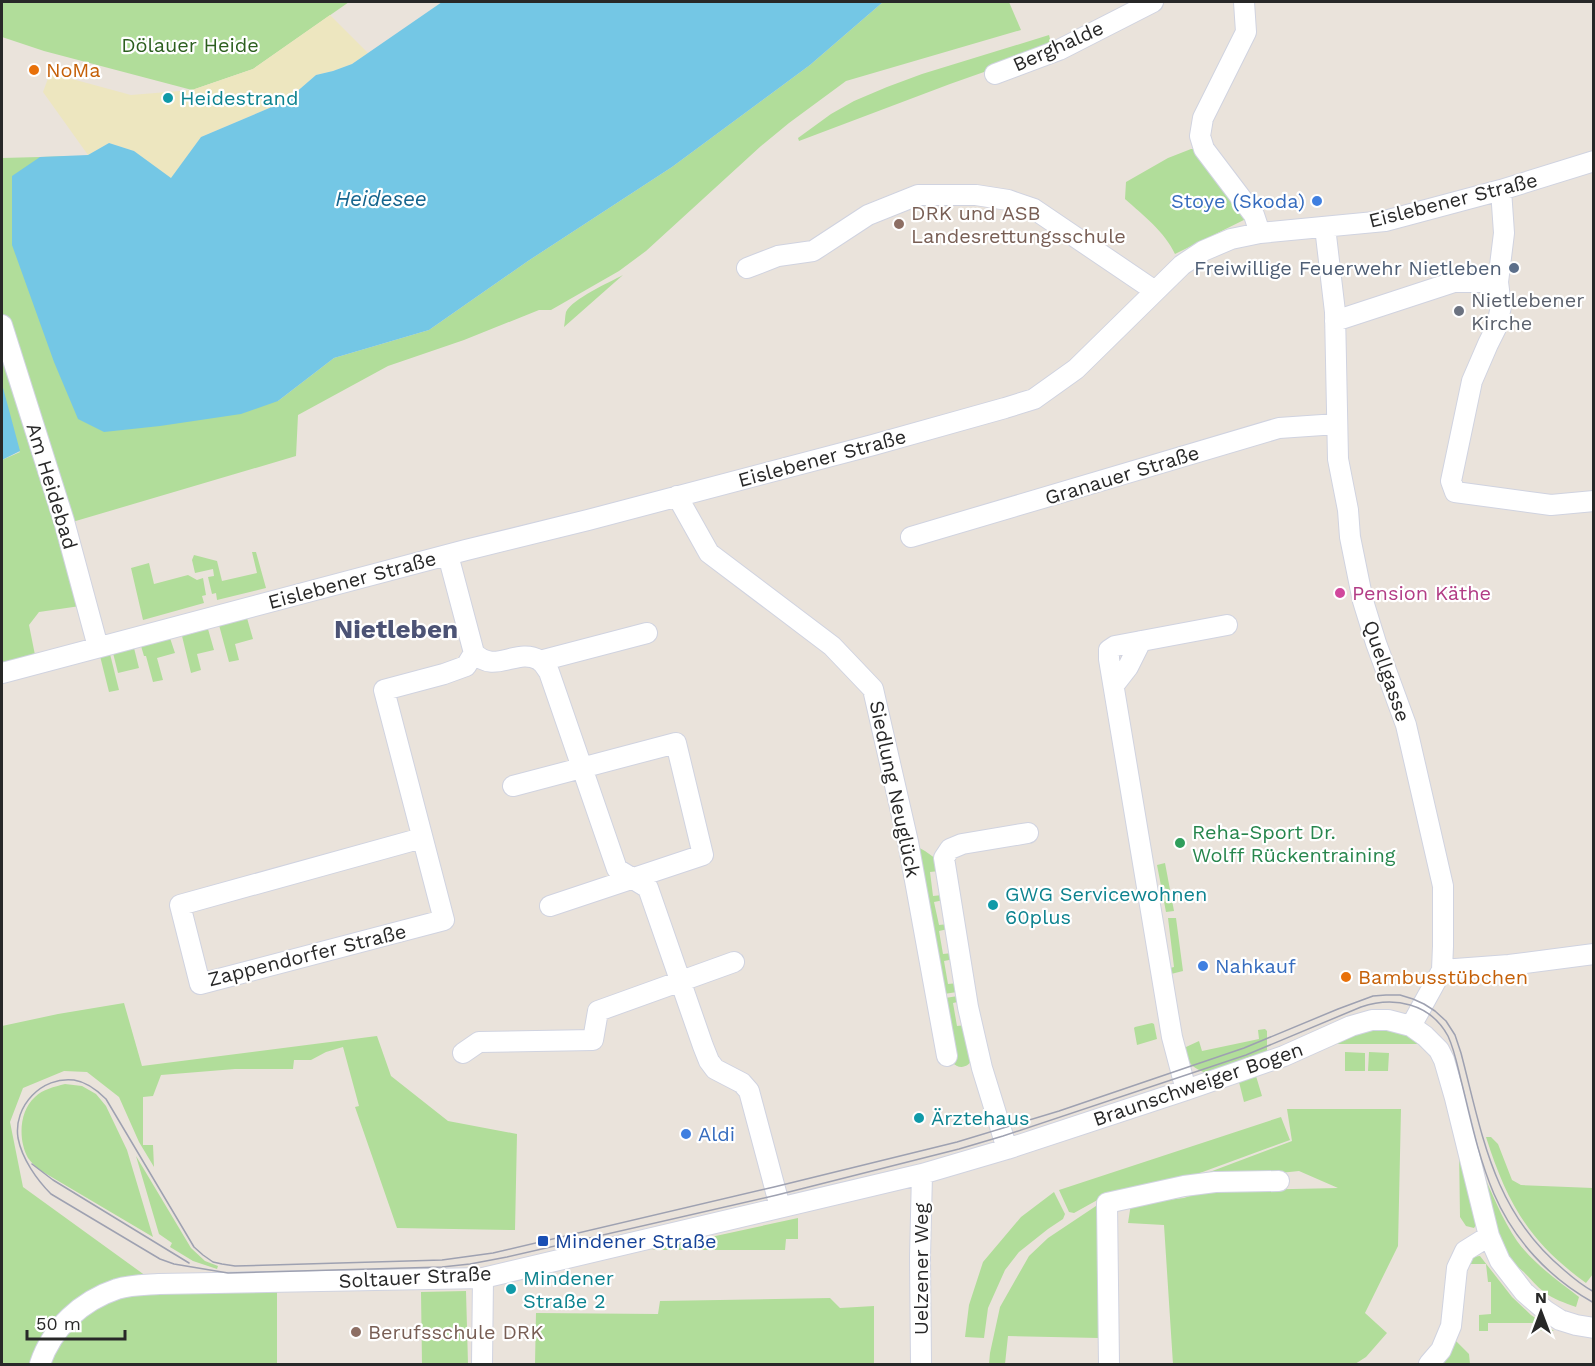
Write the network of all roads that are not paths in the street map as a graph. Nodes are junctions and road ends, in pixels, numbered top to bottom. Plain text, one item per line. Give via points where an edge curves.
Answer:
1 (1153, 2) edge
2 (1244, 2) edge
3 (995, 74) dead end
4 (1593, 161) edge
5 (1501, 190) junction
6 (1325, 227) junction
7 (1260, 233) junction
8 (747, 268) dead end
9 (1498, 282) junction
10 (1155, 291) junction
11 (1335, 316) junction
12 (2, 325) edge
13 (1337, 423) junction
14 (677, 496) junction
15 (1593, 501) edge
16 (910, 537) dead end
17 (448, 555) junction
18 (1227, 625) dead end
19 (647, 633) dead end
20 (98, 647) junction
21 (474, 653) junction
22 (540, 661) junction
23 (2, 673) edge
24 (581, 768) junction
25 (513, 786) dead end
26 (1028, 832) dead end
27 (422, 838) junction
28 (632, 879) junction
29 (550, 906) dead end
30 (1593, 954) edge
31 (734, 962) dead end
32 (1442, 970) junction
33 (681, 981) junction
34 (1411, 1026) junction
35 (463, 1053) dead end
36 (947, 1056) dead end
37 (1186, 1090) junction
38 (1007, 1149) junction
39 (922, 1174) junction
40 (1279, 1181) dead end
41 (780, 1207) junction
42 (1489, 1236) junction
43 (483, 1278) junction
44 (1593, 1328) edge
45 (40, 1365) edge
46 (482, 1365) edge
47 (921, 1365) edge
48 (1109, 1365) edge
49 (1429, 1365) edge

1 - 3 street, Berghalde via 1059,50
2 - 7 street via 1246,32 1203,118 1200,136 1204,149 1254,214
4 - 5 street, Eislebener Straße
5 - 6 street, Eislebener Straße via 1385,221
5 - 9 street via 1504,233
6 - 7 street, Eislebener Straße
6 - 11 street, Quellgasse
7 - 10 street, Eislebener Straße via 1231,239 1203,251
8 - 10 street via 778,256 813,250 868,214 918,195 975,195 1034,209
9 - 11 street via 1454,282
9 - 15 street via 1501,306 1497,326 1472,381 1451,481 1455,492 1551,505
10 - 14 street, Eislebener Straße via 1076,369 1034,399
11 - 13 street, Quellgasse
12 - 20 street, Am Heidebad via 64,521
13 - 16 street, Granauer Straße via 1279,428
13 - 32 street, Quellgasse via 1338,459 1363,601 1406,725 1443,886
14 - 17 street, Eislebener Straße
14 - 36 street, Siedlung Neuglück via 709,553 832,646 873,689 910,853
17 - 20 street, Eislebener Straße
17 - 21 street
18 - 37 street via 1109,650 1172,1037
19 - 22 street
20 - 23 street, Eislebener Straße
21 - 22 street via 487,662 526,656
21 - 27 street, Zappendorfer Straße via 466,666 384,690
22 - 24 street via 549,672
24 - 25 street
24 - 28 street via 617,869
24 - 28 street via 676,743 703,855
26 - 38 street, Siedlung Neuglück via 962,844 950,849 944,858 981,1068
27 - 27 street, Zappendorfer Straße via 180,905 200,984 444,920
28 - 29 street
28 - 33 street via 648,888
30 - 32 street
31 - 33 street
32 - 34 street
33 - 35 street via 598,1011 593,1040 479,1042
33 - 41 street via 709,1061 749,1091
34 - 37 street, Braunschweiger Bogen via 1388,1020 1361,1023 1284,1056
34 - 42 street via 1433,1043 1444,1060
37 - 38 street, Braunschweiger Bogen
38 - 39 street, Braunschweiger Bogen
39 - 41 street, Soltauer Straße
39 - 47 street, Uelzener Weg
40 - 48 street via 1195,1184 1107,1203
41 - 43 street, Soltauer Straße
42 - 44 street via 1500,1261 1524,1292 1560,1320
42 - 49 street via 1465,1251 1457,1268 1451,1326 1441,1350
43 - 45 street, Soltauer Straße via 120,1288 71,1315
43 - 46 street

